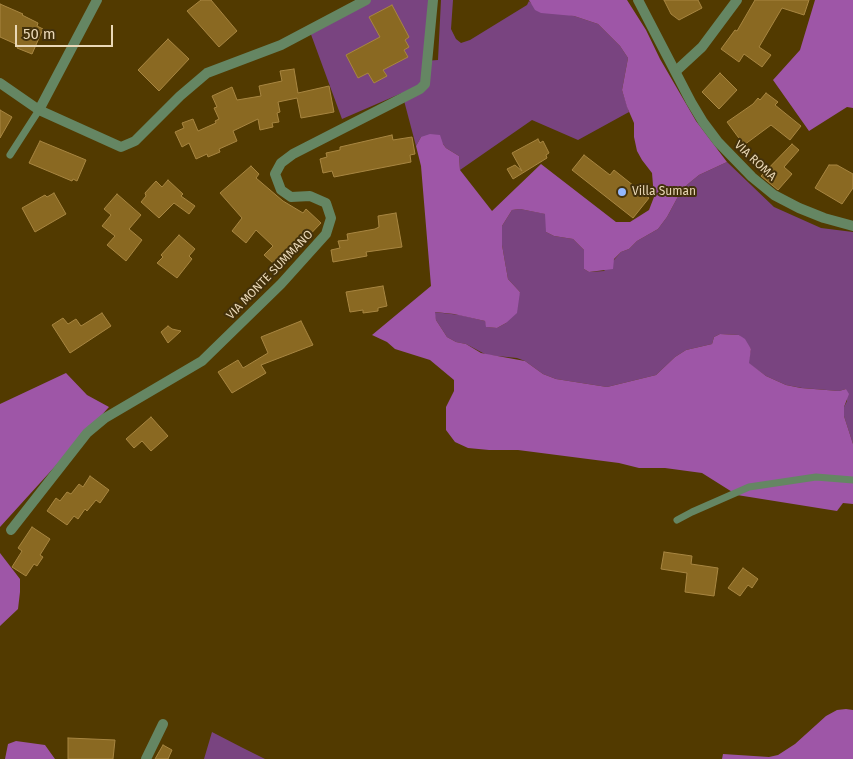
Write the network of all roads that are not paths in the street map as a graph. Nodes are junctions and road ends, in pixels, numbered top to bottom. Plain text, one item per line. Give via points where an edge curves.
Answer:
1 (97, 0) edge
2 (366, 0) edge
3 (433, 0) edge
4 (638, 0) edge
5 (736, 0) edge
6 (676, 71) junction
7 (0, 83) edge
8 (39, 110) junction
9 (10, 155) dead end
10 (853, 226) edge
11 (853, 480) edge
12 (677, 520) dead end
13 (11, 530) dead end
14 (163, 724) dead end
15 (146, 759) edge

1 - 8 street
2 - 8 street via 281,45 207,73 129,145 121,147
3 - 13 street, VIA MONTE SUMMANO via 425,84 420,90 293,154 281,163 275,174 281,190 291,197 310,196 326,203 331,218 326,234 281,284 202,361 105,418 87,433
4 - 6 street, VIA ROMA
5 - 6 street via 702,47
6 - 10 street, VIA ROMA via 703,122 752,177 774,195 798,208
7 - 8 street
8 - 9 lane
11 - 12 lane via 816,477 749,487
14 - 15 street

